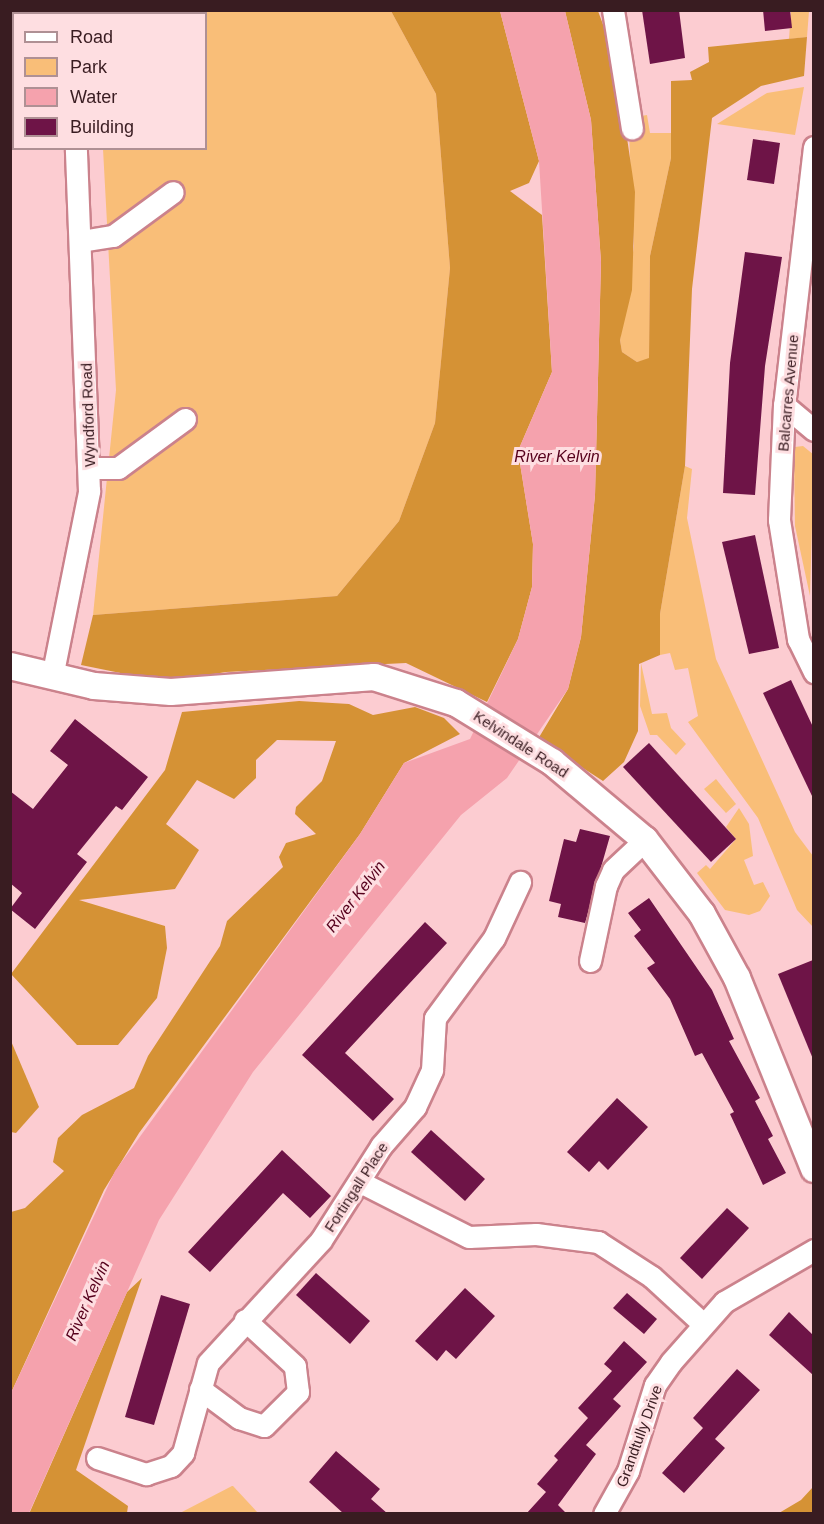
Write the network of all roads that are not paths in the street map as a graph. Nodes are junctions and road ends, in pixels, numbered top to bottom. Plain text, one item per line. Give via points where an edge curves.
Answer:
1 (613, 10) edge
2 (632, 128) dead end
3 (813, 147) edge
4 (76, 150) edge
5 (172, 192) dead end
6 (81, 241) junction
7 (784, 405) junction
8 (185, 419) dead end
9 (813, 430) edge
10 (90, 468) junction
11 (813, 622) edge
12 (798, 639) junction
13 (10, 666) edge
14 (813, 672) edge
15 (52, 677) junction
16 (645, 840) junction
17 (520, 882) dead end
18 (590, 962) dead end
19 (813, 1169) edge
20 (360, 1182) junction
21 (813, 1250) edge
22 (245, 1320) junction
23 (702, 1323) junction
24 (200, 1389) junction
25 (97, 1458) dead end
26 (604, 1514) edge

1 - 2 street
3 - 7 street, Balcarres Avenue
4 - 6 street, Wyndford Road
5 - 6 street via 113,236
6 - 10 street, Wyndford Road
7 - 9 street
7 - 12 street, Balcarres Avenue via 779,520
8 - 10 street via 118,468
10 - 15 street, Wyndford Road via 79,561
11 - 12 street
12 - 14 street, Balcarres Avenue
13 - 15 street, Kelvindale Road
15 - 16 street, Kelvindale Road via 171,692 374,677 456,702 583,784
16 - 18 street via 613,870
16 - 19 street, Kelvindale Road via 720,944
17 - 20 street, Fortingall Place via 494,938 435,1018 426,1088
20 - 22 street, Fortingall Place via 321,1240
20 - 23 street via 469,1237 536,1234 598,1242 652,1277
21 - 23 street, Grandtully Drive via 748,1284
22 - 24 street, Fortingall Place via 208,1363
22 - 24 street via 295,1366 298,1392 264,1426 239,1418
23 - 26 street, Grandtully Drive via 655,1385 628,1471
24 - 25 street, Fortingall Place via 189,1438 171,1466 146,1473

